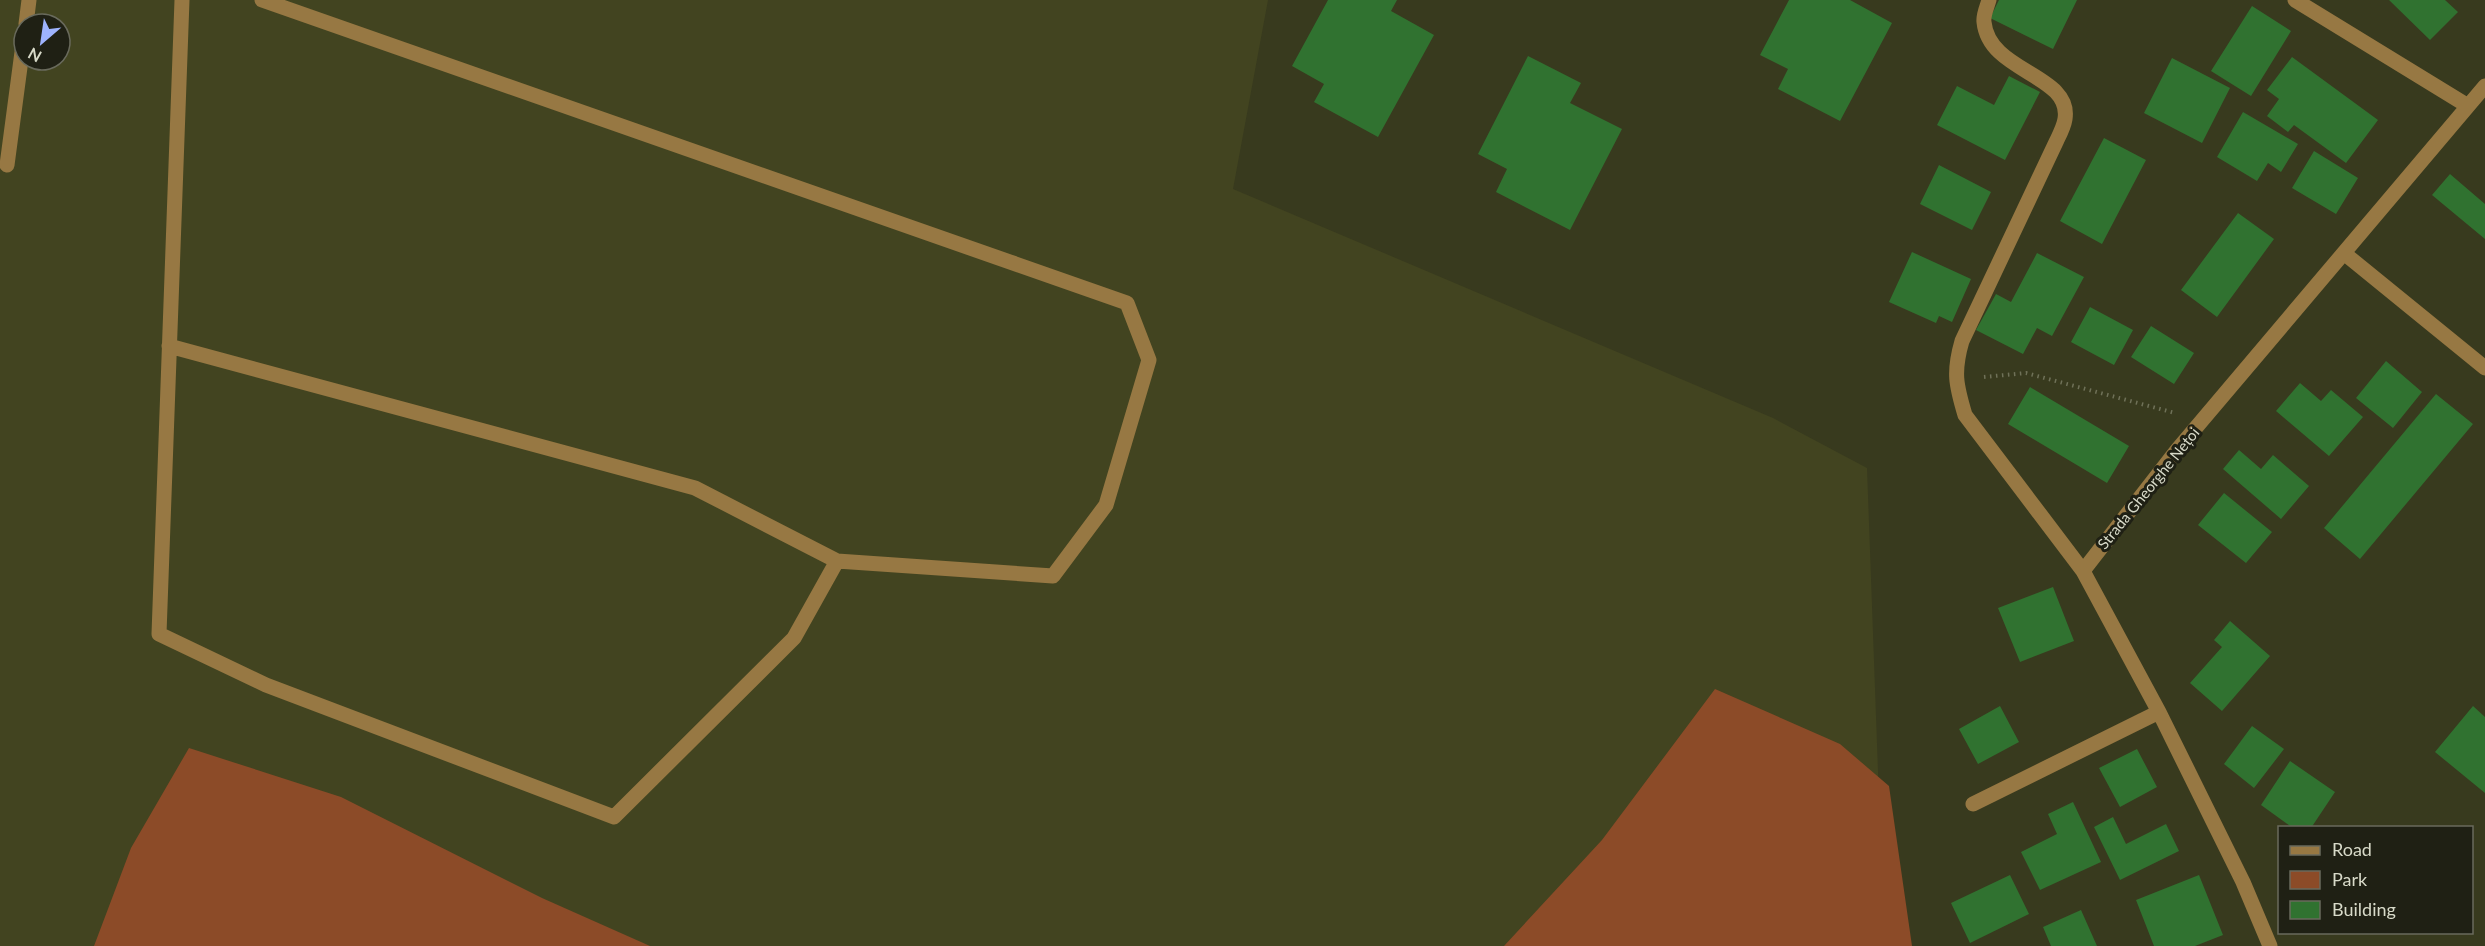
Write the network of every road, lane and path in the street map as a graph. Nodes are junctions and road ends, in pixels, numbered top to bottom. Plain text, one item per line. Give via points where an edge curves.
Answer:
1 (182, 0) edge
2 (262, 0) edge
3 (1989, 0) edge
4 (2295, 0) edge
5 (19, 72) edge
6 (2485, 87) edge
7 (2468, 106) junction
8 (7, 165) dead end
9 (2345, 254) junction
10 (169, 346) junction
11 (2485, 368) edge
12 (1956, 379) junction
13 (2201, 422) junction
14 (837, 561) junction
15 (2083, 571) junction
16 (2159, 712) junction
17 (1972, 804) dead end
18 (2270, 946) edge

1 - 10 street
2 - 14 street via 1127,303 1149,360 1106,505 1053,576
3 - 12 street via 1983,20 1989,41 2013,65 2048,83 2061,99 2066,117 1962,340
4 - 7 street
5 - 8 street
6 - 7 street, Strada Gheorghe Nețoi
7 - 9 street, Strada Gheorghe Nețoi
9 - 11 street
9 - 13 street, Strada Gheorghe Nețoi
10 - 14 street via 695,488
10 - 14 street via 159,634 267,685 614,817 794,638
12 - 13 path via 2026,373
12 - 15 street via 1965,415
13 - 15 street, Strada Gheorghe Nețoi
15 - 16 street
16 - 17 street
16 - 18 street via 2243,882

